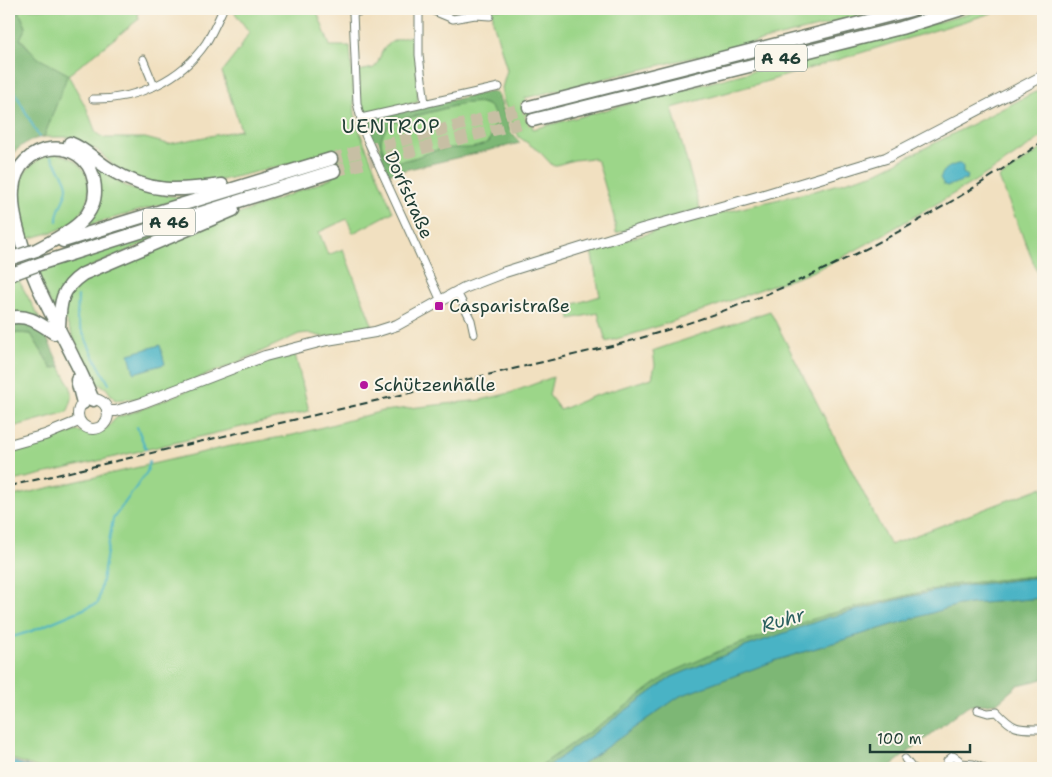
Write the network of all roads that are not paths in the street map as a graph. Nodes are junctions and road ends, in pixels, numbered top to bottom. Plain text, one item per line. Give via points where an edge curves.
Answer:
1 (224, 9) edge
2 (372, 9) edge
3 (419, 9) edge
4 (429, 9) edge
5 (915, 9) edge
6 (962, 9) edge
7 (352, 11) edge
8 (490, 16) dead end
9 (143, 60) dead end
10 (1043, 76) edge
11 (154, 86) junction
12 (499, 87) dead end
13 (93, 99) dead end
14 (425, 104) junction
15 (529, 107) tunnel mouth
16 (360, 118) junction
17 (533, 120) tunnel mouth
18 (331, 159) tunnel mouth
19 (334, 171) tunnel mouth
20 (9, 173) edge
21 (262, 179) junction
22 (297, 182) junction
23 (9, 223) edge
24 (36, 250) junction
25 (9, 259) edge
26 (9, 275) edge
27 (457, 292) junction
28 (441, 301) junction
29 (9, 318) edge
30 (56, 332) junction
31 (474, 334) dead end
32 (88, 401) junction
33 (107, 411) junction
34 (79, 421) junction
35 (9, 445) edge
36 (978, 710) dead end
37 (1043, 729) edge
38 (905, 759) dead end
39 (958, 766) edge
40 (914, 768) edge
41 (948, 768) edge
42 (983, 768) edge

1 - 11 street via 193,58
2 - 7 street
3 - 14 street via 418,55
4 - 8 street via 453,19
5 - 15 highway, A 46
6 - 17 highway, A 46 via 901,28
7 - 16 street, Dorfstraße
9 - 11 street
10 - 27 main road via 886,158 617,237 490,277
11 - 13 street via 131,95
12 - 14 street
14 - 16 street
16 - 28 street, Dorfstraße
18 - 21 highway, A 46
19 - 22 highway, A 46
20 - 21 highway via 19,155 32,146 58,140 80,147 110,170 153,188 184,190
21 - 24 highway, A 46
22 - 26 highway, A 46, bridge
22 - 30 highway via 83,274 70,284 62,299
23 - 30 highway via 16,255 31,292
24 - 25 highway, A 46, bridge
24 - 30 highway via 76,227 93,202 95,185 90,168 77,155 64,149 45,149 24,161 16,174 13,193 16,223 26,258
27 - 28 main road
27 - 31 street
28 - 33 main road via 396,325 375,332 264,356 142,403
29 - 30 highway via 28,317
30 - 32 highway
32 - 33 main road via 102,403
32 - 34 main road via 78,411
33 - 34 main road via 105,422 96,429 89,429
34 - 35 main road
36 - 37 street via 997,712 1015,728
38 - 40 street
39 - 41 street via 957,758 952,756 947,761
39 - 42 street via 973,764

